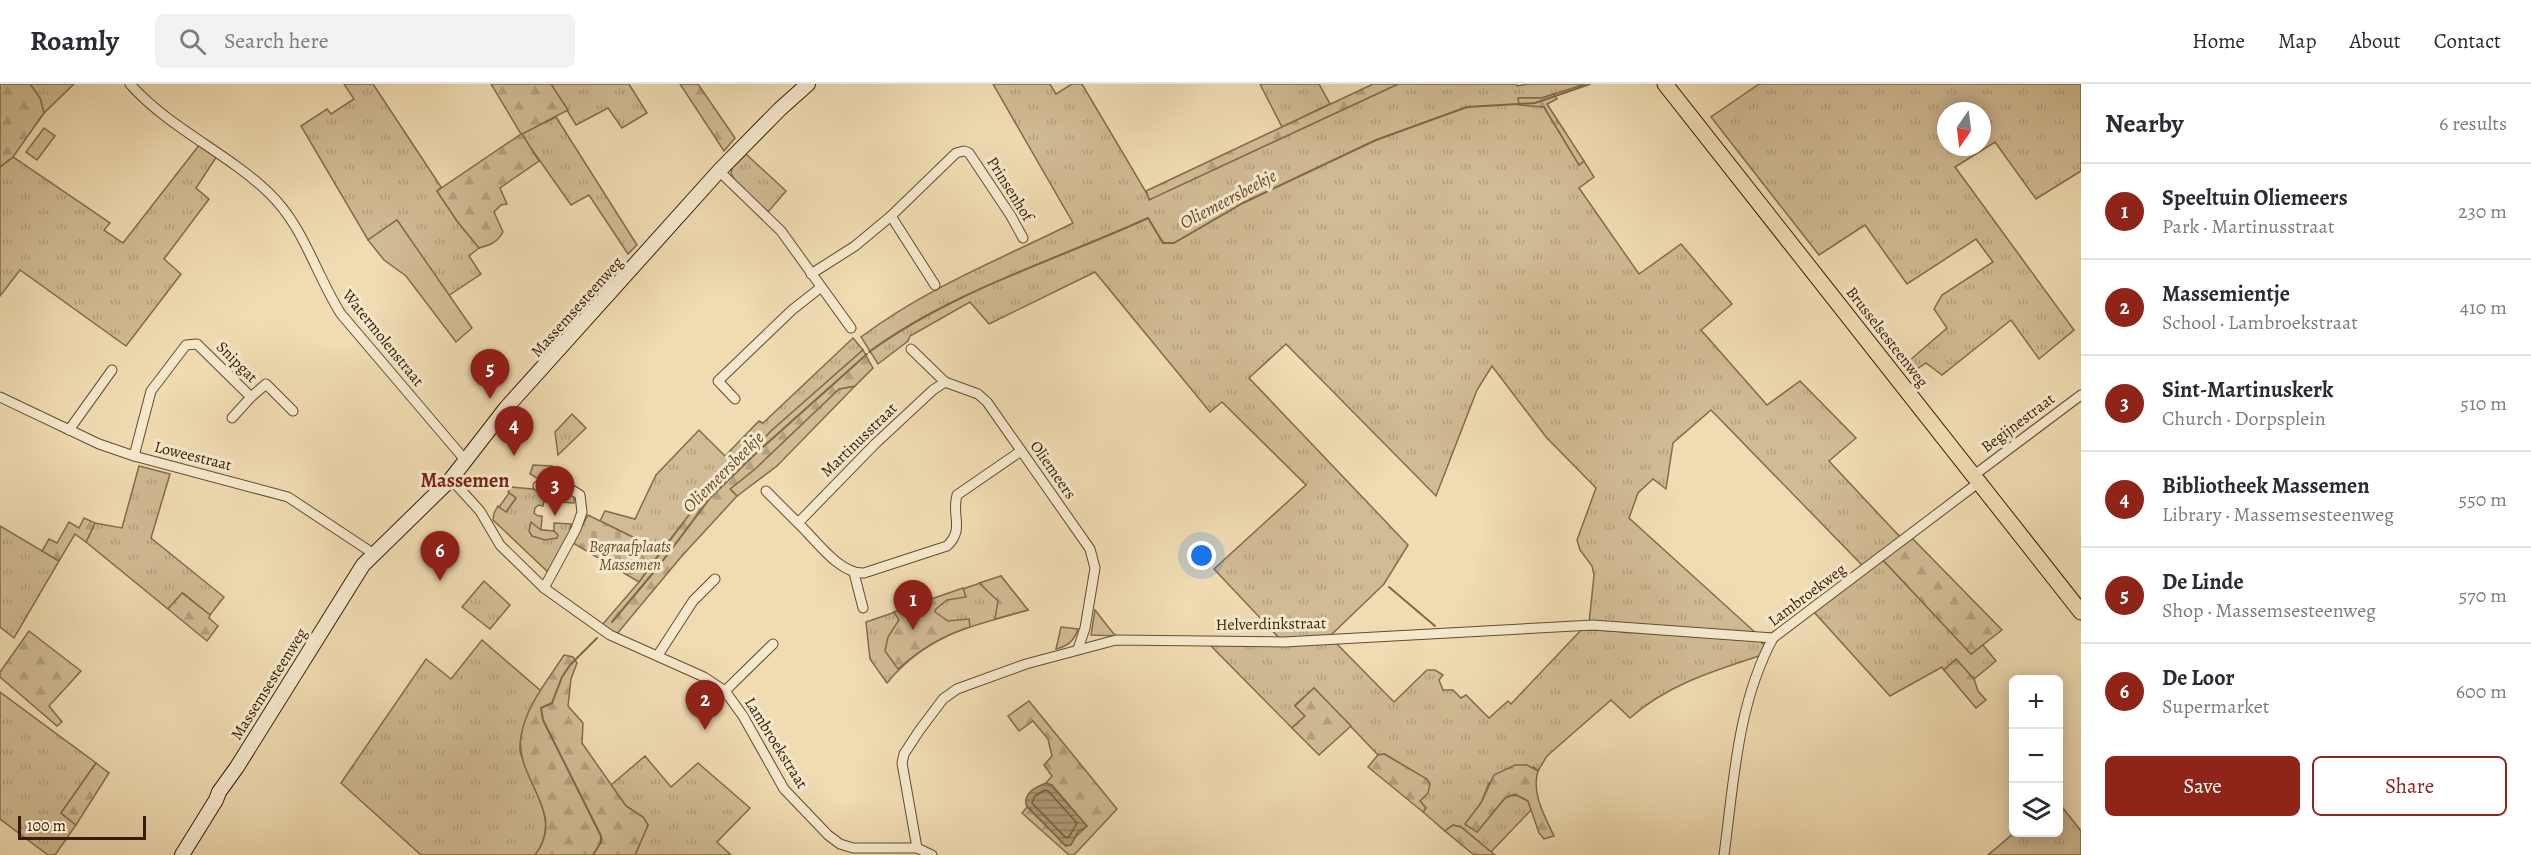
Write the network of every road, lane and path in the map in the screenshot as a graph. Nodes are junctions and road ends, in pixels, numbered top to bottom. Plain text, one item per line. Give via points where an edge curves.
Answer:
1 (130, 84) edge
2 (808, 84) edge
3 (1665, 84) edge
4 (719, 171) junction
5 (891, 216) junction
6 (1023, 238) dead end
7 (811, 274) junction
8 (936, 285) dead end
9 (820, 288) junction
10 (851, 328) dead end
11 (911, 349) dead end
12 (112, 370) dead end
13 (945, 382) junction
14 (2081, 395) edge
15 (0, 397) edge
16 (251, 397) junction
17 (735, 399) dead end
18 (293, 411) dead end
19 (232, 418) dead end
20 (69, 430) junction
21 (1022, 451) junction
22 (134, 456) junction
23 (466, 461) junction
24 (451, 479) junction
25 (1975, 479) junction
26 (538, 486) dead end
27 (766, 491) dead end
28 (798, 523) junction
29 (374, 554) junction
30 (854, 573) junction
31 (715, 579) dead end
32 (544, 588) junction
33 (863, 608) dead end
34 (2081, 612) edge
35 (1773, 638) junction
36 (773, 644) dead end
37 (1078, 649) junction
38 (658, 655) junction
39 (725, 691) junction
40 (917, 848) junction
41 (886, 852) edge
42 (182, 855) edge
43 (932, 855) edge
44 (1724, 855) edge

1 - 23 street, Watermolenstraat via 166,117 247,174 282,207 296,224 341,314
2 - 4 main road, Massemsesteenweg
3 - 25 main road, Brusselsesteenweg
4 - 7 street via 781,231
4 - 23 main road, Massemsesteenweg via 506,408
5 - 6 street, Prinsenhof via 956,153 964,151 969,153
5 - 7 street, Prinsenhof via 855,246
5 - 8 street
7 - 9 street
9 - 10 street
9 - 17 street via 718,381
11 - 13 street, Oliemeers
12 - 20 street
13 - 21 street, Oliemeers via 978,394 987,402
13 - 28 street, Martinusstraat via 875,444
14 - 25 street, Begijnestraat
15 - 20 street, Loweestraat
16 - 18 street, Snipgat via 266,384
16 - 19 street, Snipgat
16 - 22 street, Snipgat via 197,344 186,345 151,391
20 - 22 street, Loweestraat
21 - 30 street via 957,495 954,505 958,530 947,546
21 - 37 street, Oliemeers via 1090,549 1095,568
22 - 29 street, Loweestraat via 288,497
23 - 24 main road, Massemsesteenweg
24 - 29 main road, Massemsesteenweg
24 - 32 street, Lambroekstraat via 480,511 500,544
25 - 34 main road, Brusselsesteenweg
25 - 35 street, Lambroekweg
26 - 32 street via 567,487 580,495 582,512
27 - 28 street
28 - 30 street via 842,568
29 - 42 main road, Massemsesteenweg via 353,578
30 - 33 street
31 - 38 street via 693,601
32 - 38 street, Lambroekstraat via 610,635
35 - 37 street, Helverdinkstraat via 1593,626 1284,642 1116,640
35 - 44 street, Lambroekweg via 1744,715
36 - 39 street, Lambroekstraat
37 - 40 street, Helverdinkstraat via 971,683 943,699 918,731 902,763
38 - 39 street, Lambroekstraat
39 - 41 street, Lambroekstraat via 784,789 828,835 853,848
40 - 41 street, Lambroekstraat
40 - 43 street, Lambroekstraat

